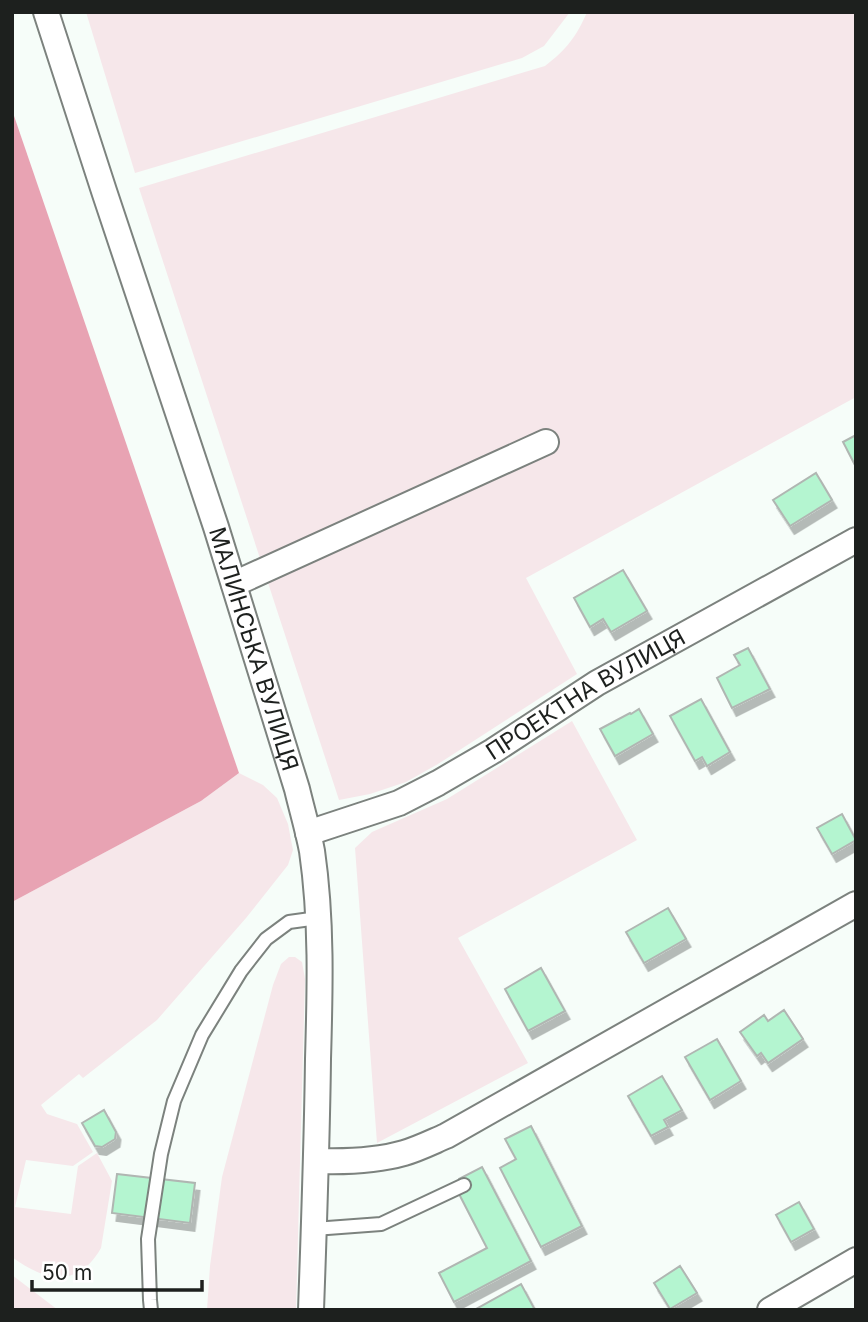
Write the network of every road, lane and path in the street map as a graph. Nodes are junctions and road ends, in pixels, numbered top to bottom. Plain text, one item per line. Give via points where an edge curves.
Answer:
1 (46, 12) edge
2 (546, 442) dead end
3 (856, 541) edge
4 (234, 584) junction
5 (308, 833) junction
6 (856, 904) edge
7 (318, 918) junction
8 (317, 1161) junction
9 (464, 1185) dead end
10 (314, 1229) junction
11 (856, 1260) edge
12 (151, 1310) edge
13 (311, 1310) edge
14 (770, 1310) edge

1 - 4 street, МАЛИНСЬКА ВУЛИЦЯ
2 - 4 street
3 - 5 street, ПРОЕКТНА ВУЛИЦЯ via 597,684 438,783 399,803
4 - 5 street, МАЛИНСЬКА ВУЛИЦЯ
5 - 7 street, МАЛИНСЬКА ВУЛИЦЯ
6 - 8 street via 446,1136 405,1153 372,1160
7 - 8 street, МАЛИНСЬКА ВУЛИЦЯ
7 - 12 lane via 289,922 267,939 241,971 202,1035 174,1101 161,1154 148,1239
8 - 10 street, МАЛИНСЬКА ВУЛИЦЯ
9 - 10 lane via 381,1224
10 - 13 street, МАЛИНСЬКА ВУЛИЦЯ
11 - 14 street

